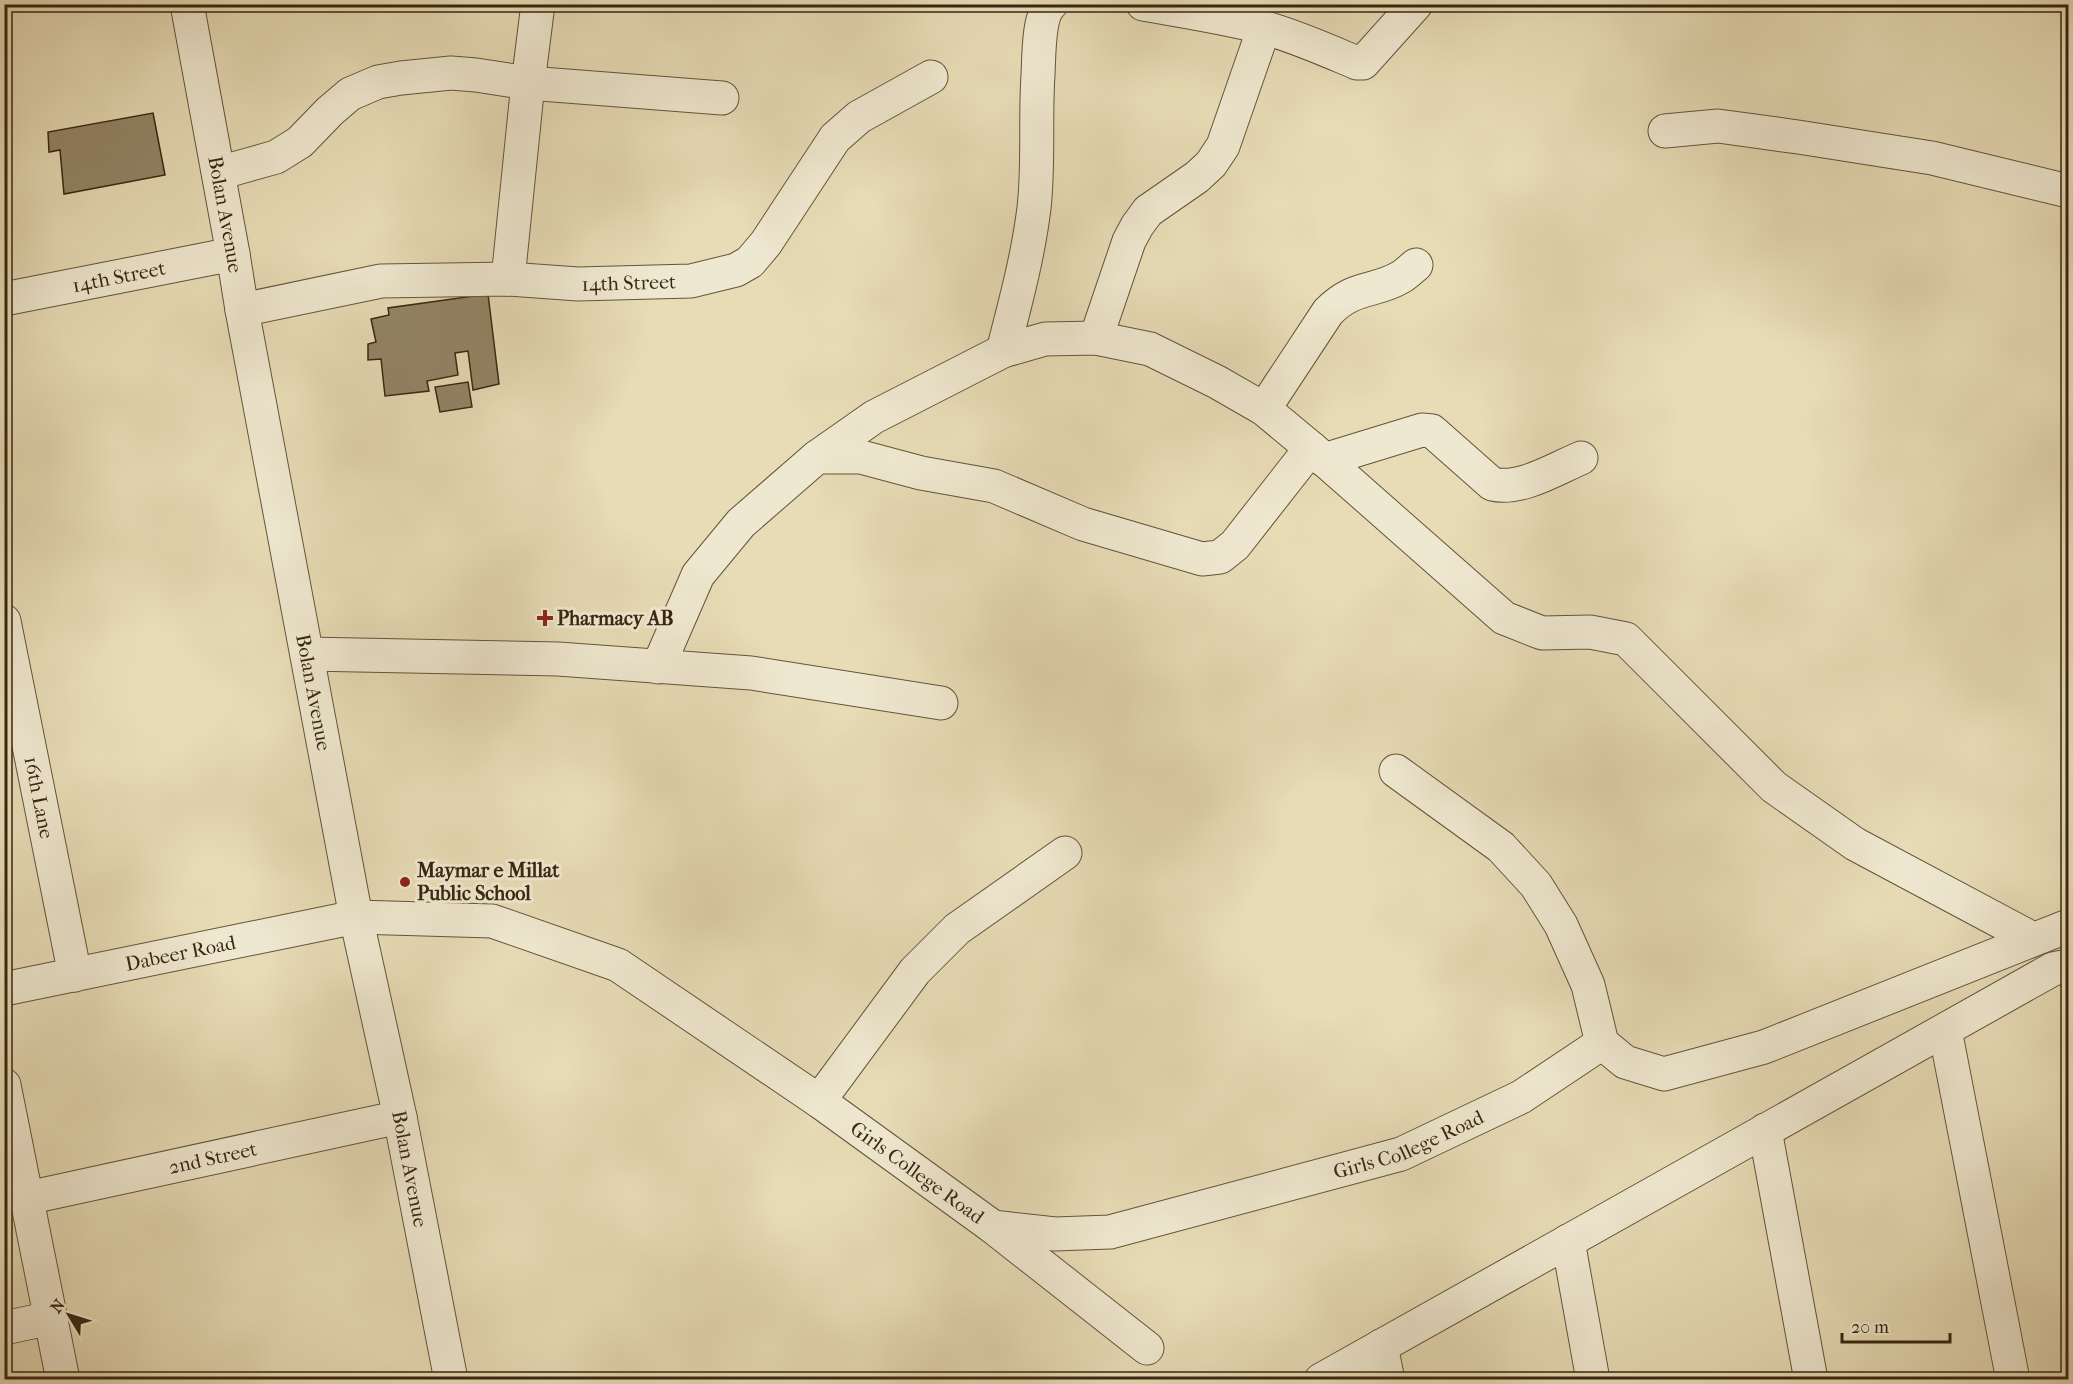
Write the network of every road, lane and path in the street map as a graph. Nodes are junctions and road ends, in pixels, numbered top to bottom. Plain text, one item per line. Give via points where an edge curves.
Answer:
1 (187, 4) edge
2 (538, 4) edge
3 (1051, 4) edge
4 (1143, 4) edge
5 (1416, 4) edge
6 (1264, 28) junction
7 (931, 77) dead end
8 (528, 82) junction
9 (722, 98) dead end
10 (1665, 130) dead end
11 (219, 173) junction
12 (2068, 191) edge
13 (233, 254) junction
14 (1416, 265) dead end
15 (508, 279) junction
16 (4, 299) edge
17 (242, 310) junction
18 (1096, 338) junction
19 (1003, 351) junction
20 (1264, 409) junction
21 (1318, 454) junction
22 (817, 458) junction
23 (1581, 458) dead end
24 (4, 621) edge
25 (308, 654) junction
26 (658, 667) junction
27 (941, 703) dead end
28 (1396, 771) dead end
29 (1065, 853) dead end
30 (356, 917) junction
31 (2068, 926) edge
32 (2034, 939) junction
33 (2068, 966) edge
34 (75, 975) junction
35 (4, 989) edge
36 (1945, 1030) junction
37 (1602, 1043) junction
38 (4, 1085) edge
39 (819, 1101) junction
40 (400, 1117) junction
41 (1765, 1130) junction
42 (27, 1198) junction
43 (993, 1227) junction
44 (1568, 1241) junction
45 (51, 1318) junction
46 (4, 1329) edge
47 (1381, 1346) junction
48 (1147, 1348) dead end
49 (63, 1380) edge
50 (451, 1380) edge
51 (1321, 1380) edge
52 (1388, 1380) edge
53 (1593, 1380) edge
54 (1811, 1380) edge
55 (2013, 1380) edge

1 - 11 street, Bolan Avenue
2 - 8 street
3 - 19 street via 1043,20 1039,60 1034,206
4 - 6 street
5 - 6 street via 1363,63
6 - 18 street via 1223,146 1211,164 1148,211 1137,226
7 - 15 street, 14th Street via 859,117 835,138 766,243 750,262 736,270 691,281 578,284
8 - 9 street
8 - 11 street via 451,73 378,82 350,94 283,153
8 - 15 street
10 - 12 street via 1718,126 1798,136 1932,158
11 - 13 street, Bolan Avenue
13 - 16 street, 14th Street
13 - 17 street, Bolan Avenue
14 - 20 street via 1400,278 1348,295 1336,303
15 - 17 street, 14th Street via 381,281
17 - 25 street, Bolan Avenue
18 - 19 street via 1045,339
18 - 20 street via 1150,350
19 - 22 street via 874,417
20 - 21 street
21 - 22 street via 1235,545 1220,557 1202,559 1083,524 994,486 861,457
21 - 23 street via 1432,431 1492,484 1502,487 1515,486
21 - 32 street via 1504,618 1542,633 1590,632 1626,639 1774,787 1855,844
22 - 26 street via 741,523 698,575
24 - 34 street, 16th Lane
25 - 26 street via 558,659
25 - 30 street, Bolan Avenue
26 - 27 street via 751,673
28 - 37 street via 1501,847 1536,885 1561,925 1588,985
29 - 39 street via 957,929 915,971
30 - 34 street, Dabeer Road
30 - 39 street, Girls College Road via 492,921 618,965
30 - 40 street, Bolan Avenue
31 - 32 street
32 - 37 street via 1764,1047 1664,1074 1625,1062
33 - 36 street via 2053,969
34 - 35 street, Dabeer Road
36 - 41 street
36 - 55 street
37 - 43 street, Girls College Road via 1521,1096 1401,1154 1110,1232 1055,1234
38 - 42 street
39 - 43 street, Girls College Road
40 - 42 street, 2nd Street
40 - 50 street, Bolan Avenue
41 - 44 street
41 - 54 street
42 - 45 street
43 - 48 street
44 - 47 street
44 - 53 street
45 - 46 street
45 - 49 street
47 - 51 street
47 - 52 street

